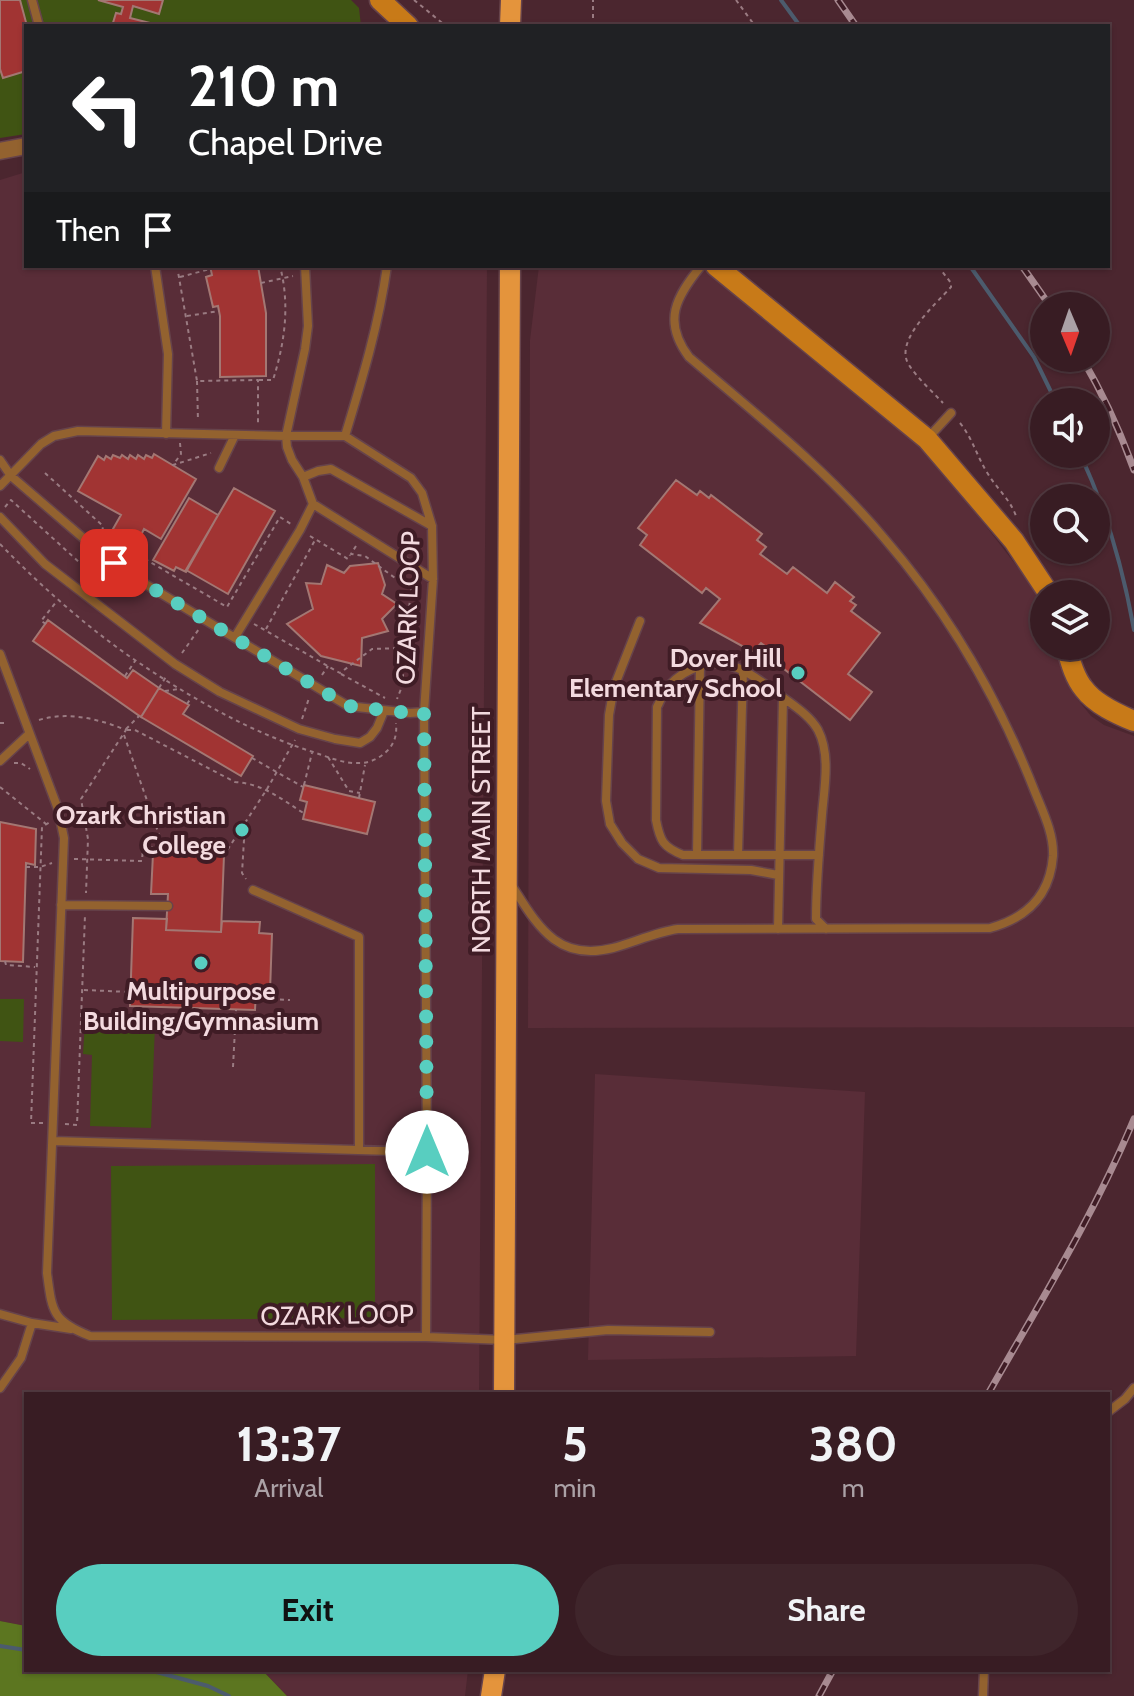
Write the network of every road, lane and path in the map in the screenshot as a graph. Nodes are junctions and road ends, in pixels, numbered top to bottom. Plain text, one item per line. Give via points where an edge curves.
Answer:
1 (32, 0) edge
2 (380, 0) edge
3 (414, 0) edge
4 (511, 0) edge
5 (593, 0) edge
6 (736, 0) edge
7 (38, 24) edge
8 (404, 24) edge
9 (444, 24) edge
10 (510, 24) edge
11 (593, 24) edge
12 (754, 24) edge
13 (24, 146) edge
14 (0, 151) edge
15 (155, 268) edge
16 (177, 268) edge
17 (280, 268) edge
18 (387, 268) edge
19 (510, 268) edge
20 (700, 268) edge
21 (718, 268) edge
22 (940, 268) edge
23 (210, 269) dead end
24 (305, 270) edge
25 (179, 277) junction
26 (283, 278) junction
27 (261, 283) dead end
28 (219, 311) dead end
29 (186, 316) junction
30 (258, 380) junction
31 (197, 381) junction
32 (951, 413) junction
33 (166, 434) junction
34 (178, 434) junction
35 (198, 435) junction
36 (235, 435) junction
37 (258, 436) junction
38 (286, 436) junction
39 (345, 436) junction
40 (927, 439) junction
41 (211, 453) dead end
42 (0, 460) edge
43 (219, 468) dead end
44 (45, 473) dead end
45 (11, 476) junction
46 (303, 477) junction
47 (0, 486) edge
48 (313, 504) junction
49 (0, 514) edge
50 (1017, 517) dead end
51 (432, 526) junction
52 (300, 530) junction
53 (363, 535) junction
54 (315, 540) junction
55 (0, 544) edge
56 (351, 554) junction
57 (132, 576) junction
58 (433, 579) junction
59 (1040, 580) edge
60 (412, 587) dead end
61 (58, 600) junction
62 (245, 618) junction
63 (205, 621) junction
64 (640, 621) dead end
65 (46, 624) dead end
66 (265, 630) junction
67 (235, 637) junction
68 (403, 648) dead end
69 (0, 654) edge
70 (321, 656) dead end
71 (135, 660) junction
72 (317, 660) junction
73 (1071, 660) edge
74 (175, 664) junction
75 (328, 666) junction
76 (700, 666) junction
77 (743, 670) junction
78 (340, 673) junction
79 (125, 676) dead end
80 (164, 679) junction
81 (316, 686) junction
82 (159, 688) dead end
83 (180, 689) dead end
84 (165, 691) dead end
85 (191, 696) dead end
86 (783, 698) junction
87 (394, 701) dead end
88 (187, 704) dead end
89 (384, 711) junction
90 (424, 712) junction
91 (139, 716) dead end
92 (38, 721) dead end
93 (1134, 721) edge
94 (0, 723) edge
95 (5, 723) dead end
96 (299, 729) junction
97 (124, 732) junction
98 (29, 734) junction
99 (312, 752) dead end
100 (328, 757) dead end
101 (252, 758) dead end
102 (0, 761) edge
103 (365, 763) dead end
104 (9, 767) dead end
105 (277, 772) junction
106 (33, 774) dead end
107 (0, 787) edge
108 (267, 789) junction
109 (360, 793) junction
110 (359, 798) dead end
111 (305, 814) dead end
112 (51, 821) dead end
113 (47, 824) junction
114 (36, 834) dead end
115 (41, 834) junction
116 (237, 835) junction
117 (164, 848) junction
118 (697, 855) junction
119 (738, 855) junction
120 (779, 855) junction
121 (819, 855) junction
122 (87, 858) junction
123 (26, 867) dead end
124 (40, 867) junction
125 (778, 875) junction
126 (507, 878) junction
127 (253, 890) joint
128 (61, 905) junction
129 (85, 905) junction
130 (168, 906) dead end
131 (778, 929) junction
132 (827, 929) junction
133 (5, 961) dead end
134 (37, 967) junction
135 (83, 990) junction
136 (130, 992) dead end
137 (256, 998) dead end
138 (290, 1000) dead end
139 (236, 1010) dead end
140 (233, 1067) dead end
141 (53, 1124) junction
142 (53, 1141) junction
143 (359, 1150) junction
144 (427, 1152) junction
145 (0, 1314) edge
146 (32, 1323) junction
147 (72, 1329) junction
148 (710, 1332) dead end
149 (426, 1337) junction
150 (505, 1340) junction
151 (0, 1388) edge
152 (1134, 1388) edge
153 (504, 1392) edge
154 (1110, 1410) edge
155 (495, 1672) edge
156 (984, 1672) edge
157 (491, 1696) edge
158 (983, 1696) edge

1 - 7 lane
2 - 8 street
3 - 9 path
4 - 10 main road
5 - 11 path
6 - 12 path
13 - 14 street
15 - 33 lane via 168,354
16 - 25 path
17 - 26 path
18 - 39 lane
19 - 126 main road, NORTH MAIN STREET
20 - 132 lane via 676,305 675,330 682,348 811,461 885,538 932,598 1017,746 1052,845 1044,890 1027,911 1004,925
21 - 40 street
22 - 32 path via 951,287 926,314 905,353
23 - 25 path
24 - 26 path
24 - 38 lane via 308,326
25 - 29 path
26 - 27 path
26 - 30 path via 282,353 273,380
28 - 29 path
29 - 31 path
30 - 31 path
30 - 37 path
31 - 35 path
32 - 40 lane
32 - 50 path
33 - 34 lane
33 - 45 lane via 78,431 54,436
34 - 35 lane
34 - 41 path via 181,454 173,465
35 - 36 lane
36 - 37 lane
36 - 43 lane
37 - 38 lane
38 - 39 lane
38 - 46 lane
39 - 51 lane, OZARK LOOP via 411,478 422,493
40 - 59 street via 1014,541
42 - 45 lane
44 - 52 path via 103,526 102,534 227,607 280,517
45 - 47 lane
45 - 57 lane
46 - 48 lane
46 - 51 lane via 331,469
48 - 52 lane
48 - 53 lane
49 - 57 path via 11,500 117,594
49 - 74 lane via 45,564
51 - 58 lane, OZARK LOOP
52 - 54 path
52 - 62 lane
53 - 56 path
53 - 58 lane
54 - 56 path via 348,559
54 - 66 path
55 - 61 path
56 - 60 path via 365,556
57 - 63 lane
58 - 90 lane, OZARK LOOP
61 - 65 path via 41,621
61 - 71 path
62 - 66 path
62 - 67 lane
63 - 67 lane
63 - 74 path
64 - 125 lane via 614,687 609,715 610,824 638,859 659,868
66 - 72 path
67 - 81 lane
68 - 78 path via 372,649
69 - 98 lane
70 - 72 path
71 - 79 path
71 - 80 path
72 - 75 path
73 - 93 street via 1084,690 1112,713
74 - 80 path
74 - 96 lane
75 - 78 path
75 - 81 path
76 - 77 lane via 716,663
76 - 118 lane
76 - 118 lane via 665,690 656,726 659,838 669,849
77 - 86 lane
77 - 119 lane
78 - 87 path
80 - 82 path
81 - 89 lane via 348,706
81 - 96 path
83 - 84 path
85 - 88 path
86 - 120 lane
86 - 121 lane via 817,729 823,743
89 - 90 lane
89 - 96 lane via 377,728 360,743
90 - 144 lane, OZARK LOOP
91 - 97 path
92 - 97 path via 99,720
94 - 95 path
96 - 105 path
97 - 108 path via 135,730 235,782
97 - 117 path
97 - 122 path via 81,799
98 - 102 lane
98 - 128 lane via 64,838
99 - 105 path via 304,786
100 - 109 path via 349,791
101 - 105 path
103 - 109 path
104 - 106 path via 21,763
105 - 108 path
107 - 113 path
108 - 111 path
108 - 116 path
109 - 110 path
112 - 113 path
113 - 115 path
114 - 115 path
115 - 124 path
116 - 117 path via 226,852
116 - 127 path via 244,840 242,873
117 - 122 path via 143,847 142,861
118 - 119 lane
119 - 120 lane
120 - 121 lane
120 - 125 lane
121 - 132 lane via 816,919
122 - 129 path
123 - 124 path
124 - 134 path
125 - 131 lane
126 - 131 lane via 542,931 578,949 611,948 678,929
126 - 150 main road, NORTH MAIN STREET
127 - 143 lane via 359,937
128 - 129 lane
128 - 141 lane
129 - 130 lane
129 - 135 path
131 - 132 lane
133 - 134 path
134 - 141 path via 31,1123
135 - 136 path
135 - 141 path via 77,1125
137 - 138 path
139 - 140 path
141 - 142 lane
142 - 143 lane
142 - 147 lane via 47,1273 51,1308
143 - 144 lane
144 - 149 lane, OZARK LOOP
145 - 146 lane, OZARK LOOP
146 - 147 lane, OZARK LOOP
146 - 151 lane via 21,1358
147 - 149 lane, OZARK LOOP via 90,1336
148 - 150 lane via 608,1330
149 - 150 lane
150 - 153 main road, NORTH MAIN STREET
152 - 154 lane
155 - 157 main road
156 - 158 lane

